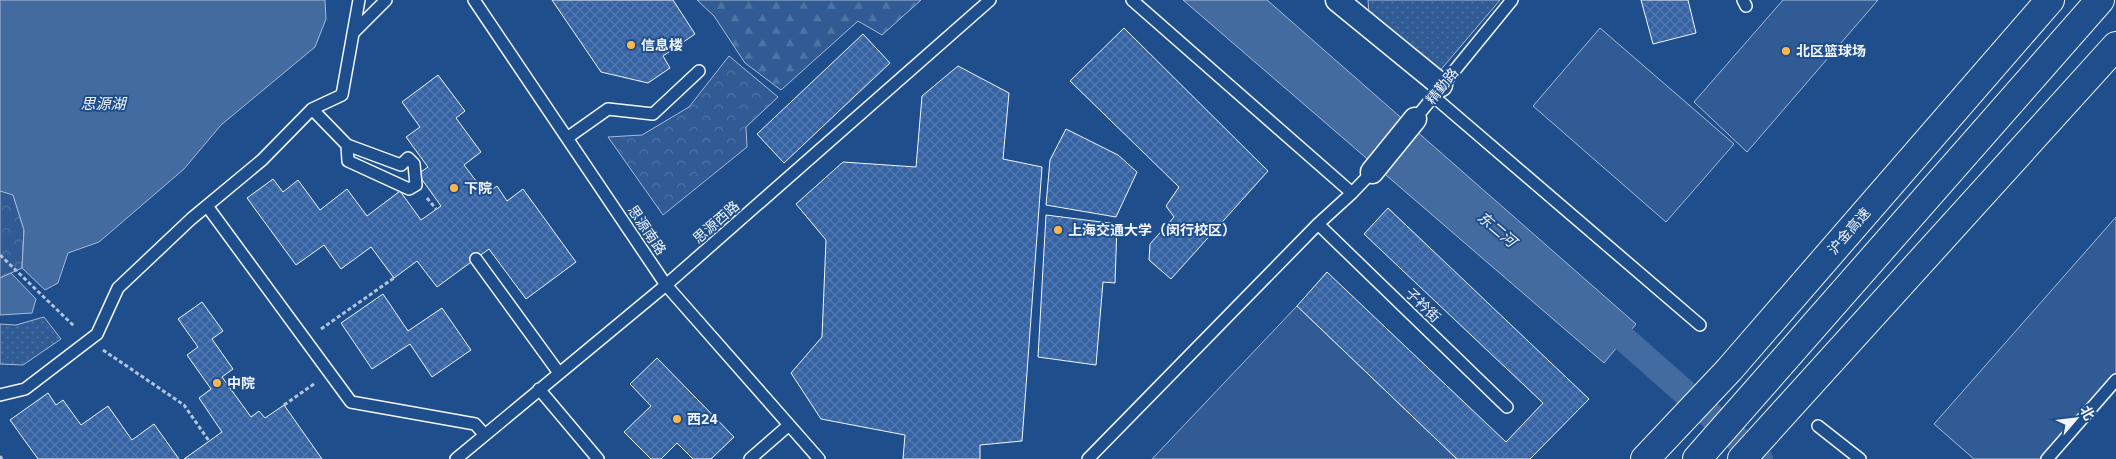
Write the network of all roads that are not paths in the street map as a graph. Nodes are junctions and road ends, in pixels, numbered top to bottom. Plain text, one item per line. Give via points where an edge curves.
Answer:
1 (359, 0) edge
2 (386, 0) edge
3 (474, 0) edge
4 (990, 0) edge
5 (1132, 0) edge
6 (1337, 0) edge
7 (1512, 0) edge
8 (2050, 0) edge
9 (2100, 0) edge
10 (354, 32) junction
11 (2116, 46) edge
12 (699, 71) dead end
13 (1437, 91) junction
14 (312, 109) junction
15 (1415, 120) joint
16 (567, 138) junction
17 (347, 145) junction
18 (1372, 172) joint
19 (1352, 193) junction
20 (207, 206) junction
21 (1318, 224) junction
22 (476, 259) dead end
23 (666, 285) junction
24 (1700, 325) dead end
25 (559, 373) junction
26 (2116, 380) edge
27 (539, 389) junction
28 (0, 395) edge
29 (1507, 407) dead end
30 (789, 425) junction
31 (1818, 426) dead end
32 (485, 435) junction
33 (1653, 451) edge
34 (456, 459) edge
35 (598, 459) edge
36 (750, 459) edge
37 (819, 459) edge
38 (1088, 459) edge
39 (1697, 459) edge
40 (1742, 459) edge
41 (1860, 459) edge
42 (2047, 459) edge

1 - 10 lane
2 - 10 lane
3 - 16 lane, 思源南路
4 - 23 lane, 思源西路
5 - 19 lane
6 - 13 street
7 - 13 lane, 精勤路
8 - 33 highway, 沪金高速 via 1729,370
9 - 39 highway
10 - 14 lane via 342,95
11 - 40 highway
12 - 16 lane via 653,114 608,109
13 - 15 lane, 精勤路
13 - 24 lane
14 - 17 lane
14 - 20 lane via 262,160
15 - 18 street, 精勤路
16 - 23 lane, 思源南路
17 - 17 lane via 348,162 409,189 416,185 414,164 408,158 401,165
18 - 19 lane
19 - 21 lane
20 - 28 lane via 118,288 97,334 25,389
20 - 32 lane via 351,402 475,424
21 - 29 lane, 子衿街
21 - 38 lane
22 - 25 lane
23 - 25 lane, 思源西路
23 - 30 lane, 思源南路
25 - 27 lane, 思源西路
26 - 42 lane
27 - 32 lane, 思源西路
27 - 35 lane
30 - 36 lane
30 - 37 lane, 思源南路
31 - 41 lane
32 - 34 lane, 思源西路

